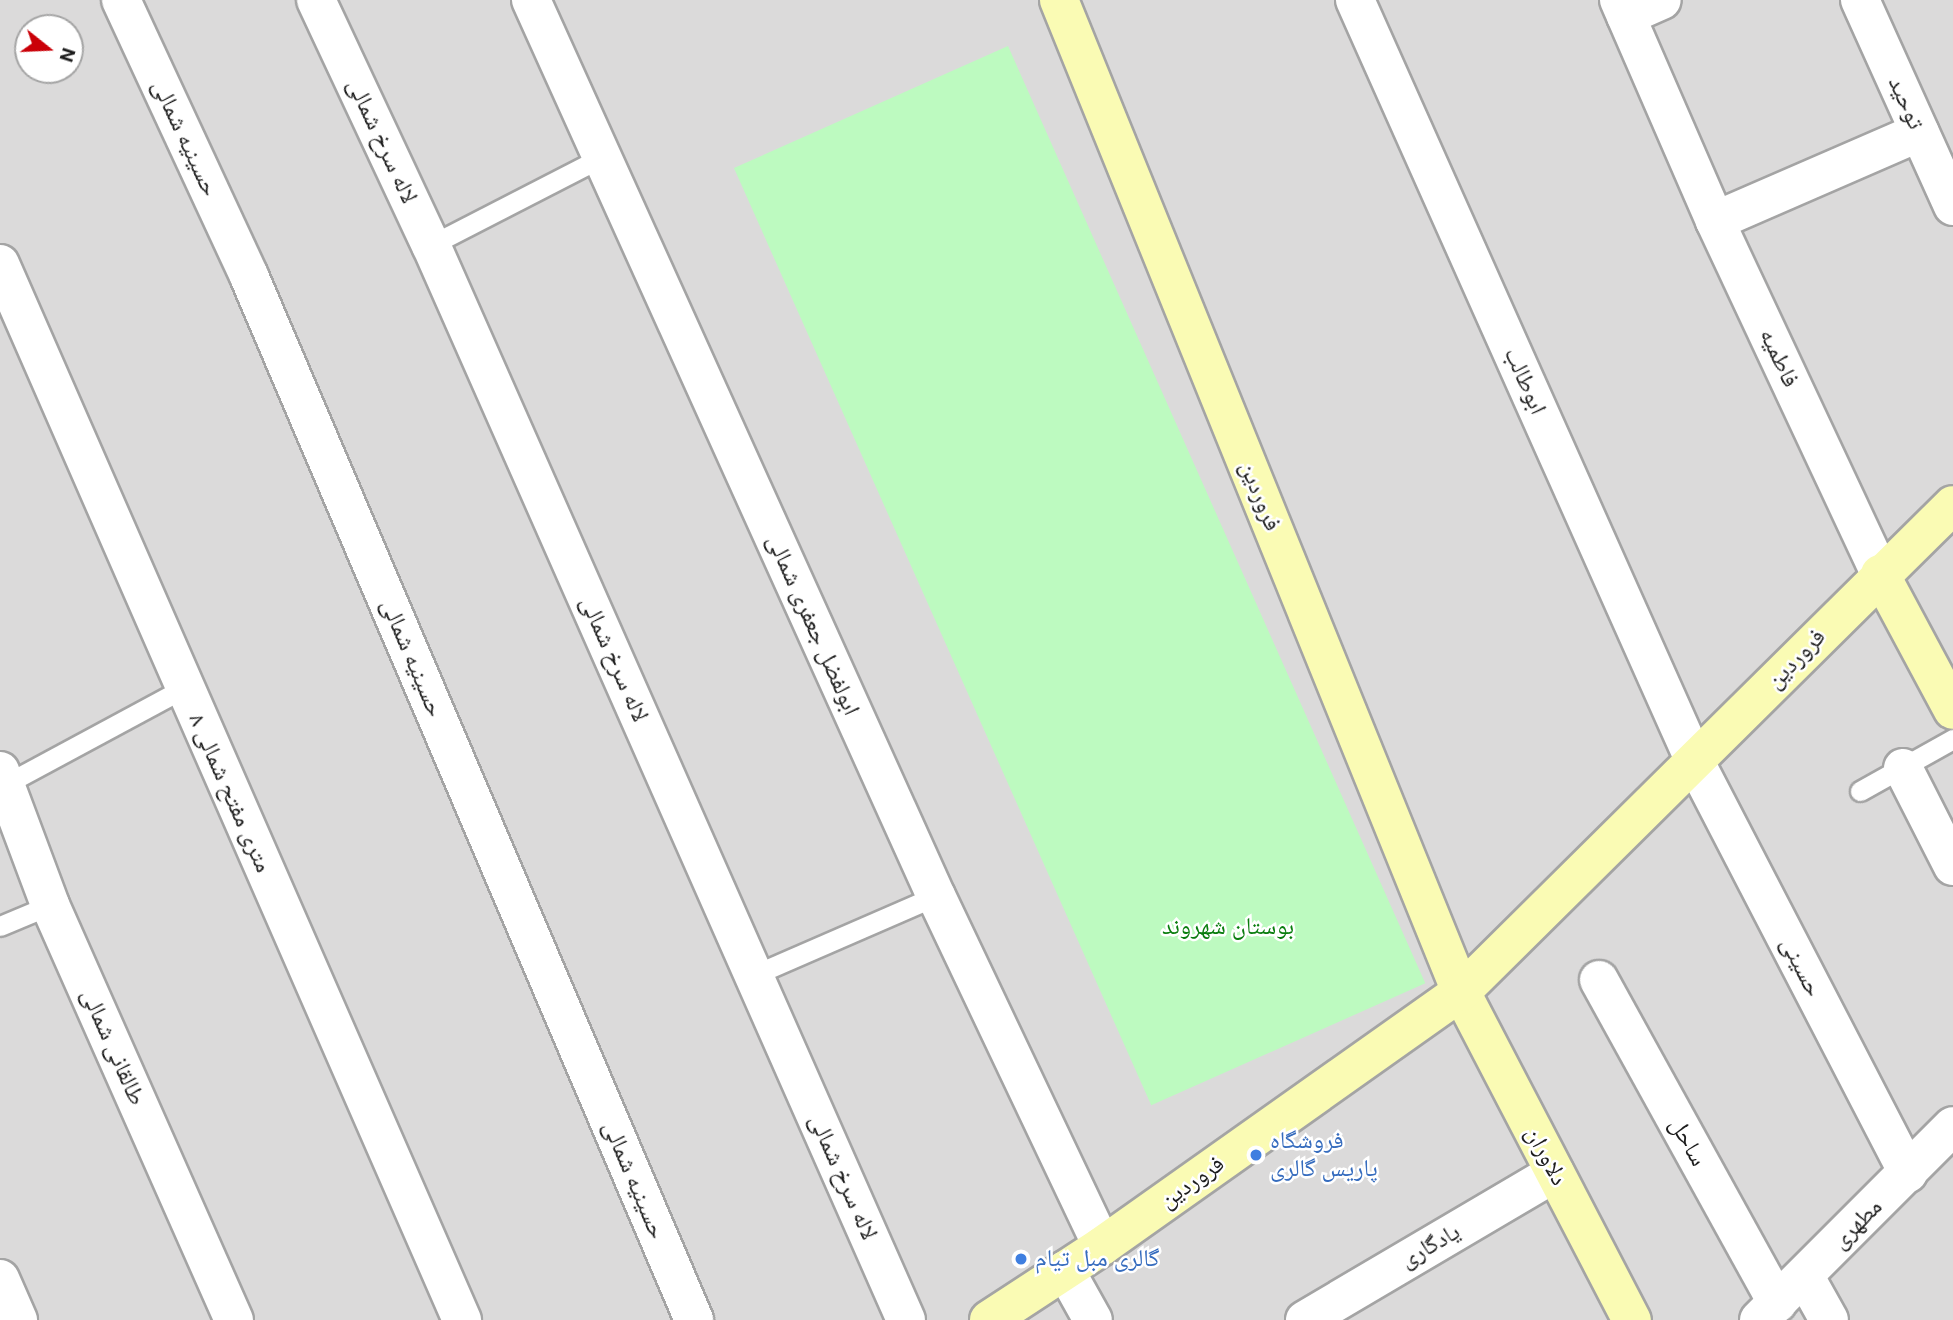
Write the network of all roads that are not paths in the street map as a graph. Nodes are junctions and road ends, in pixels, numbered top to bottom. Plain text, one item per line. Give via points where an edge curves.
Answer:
1 (121, 0) edge
2 (316, 0) edge
3 (531, 0) edge
4 (1059, 0) edge
5 (1355, 0) edge
6 (1662, 0) edge
7 (1860, 0) edge
8 (1623, 8) edge
9 (1920, 132) junction
10 (602, 157) junction
11 (1953, 206) edge
12 (1715, 221) junction
13 (431, 245) junction
14 (0, 264) edge
15 (1953, 505) edge
16 (1880, 574) junction
17 (184, 688) junction
18 (1953, 710) edge
19 (1953, 739) edge
20 (1695, 762) junction
21 (1903, 768) junction
22 (3, 778) edge
23 (1860, 791) dead end
24 (1953, 866) edge
25 (936, 896) junction
26 (50, 905) junction
27 (0, 926) edge
28 (754, 975) junction
29 (1599, 980) dead end
30 (1461, 992) junction
31 (1953, 1126) edge
32 (1908, 1172) junction
33 (1555, 1173) junction
34 (1102, 1246) junction
35 (1065, 1270) junction
36 (1805, 1277) junction
37 (0, 1279) edge
38 (1768, 1312) edge
39 (18, 1320) edge
40 (234, 1320) edge
41 (462, 1320) edge
42 (694, 1320) edge
43 (906, 1320) edge
44 (989, 1320) edge
45 (1093, 1320) edge
46 (1305, 1320) edge
47 (1632, 1320) edge
48 (1829, 1320) edge

1 - 42 street, حسینیه شمالی via 249,276
2 - 13 street, لاله سرخ شمالی
3 - 10 street, ابولفضل جعفری شمالی
4 - 30 street, فروردین
5 - 20 street, ابوطالب
6 - 8 street
7 - 9 street, توحید
8 - 12 street, فاطمیه
9 - 11 street, توحید
9 - 12 street
10 - 13 lane
10 - 25 street, ابولفضل جعفری شمالی
12 - 16 street, فاطمیه
13 - 28 street, لاله سرخ شمالی
14 - 17 street, ۸ متری مفتح شمالی
15 - 16 street, فروردین
16 - 18 street, فاطمیه
16 - 20 street, فروردین
17 - 22 lane
17 - 41 street, ۸ متری مفتح شمالی
19 - 21 lane
20 - 30 street, فروردین
20 - 32 street, حسینی
21 - 23 lane
21 - 24 street
22 - 26 street, طالقانی شمالی
25 - 28 lane
25 - 34 street, ابولفضل جعفری شمالی
26 - 27 lane
26 - 40 street, طالقانی شمالی
28 - 43 street, لاله سرخ شمالی
29 - 38 street, ساحل
30 - 33 street, دلاوران
30 - 34 street, فروردین
31 - 32 street, مطهری
32 - 36 street, مطهری
33 - 46 street, یادگاری
33 - 47 street, دلاوران
34 - 35 street, فروردین
35 - 44 street, فروردین
35 - 45 street
36 - 38 street, مطهری
36 - 48 street
37 - 39 street

